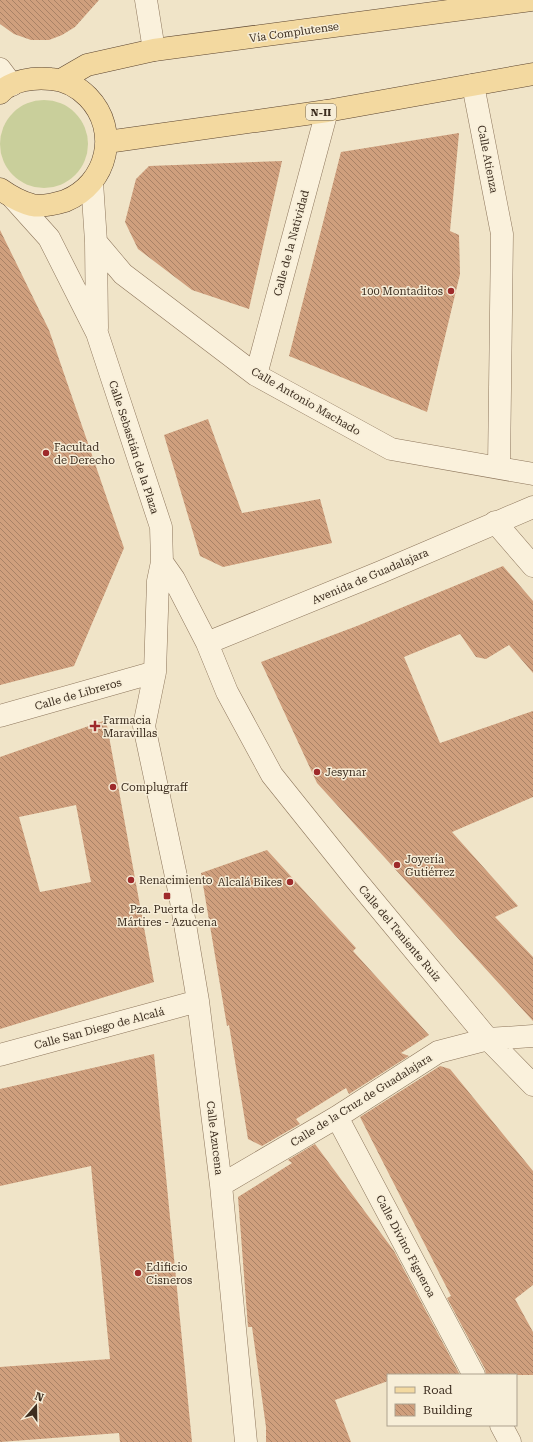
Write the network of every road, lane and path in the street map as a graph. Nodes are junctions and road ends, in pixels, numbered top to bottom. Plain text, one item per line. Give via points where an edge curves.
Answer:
1 (146, 0) edge
2 (531, 0) edge
3 (154, 50) junction
4 (533, 74) edge
5 (61, 80) junction
6 (4, 82) edge
7 (473, 85) junction
8 (327, 111) junction
9 (107, 142) junction
10 (92, 182) junction
11 (6, 193) edge
12 (96, 242) junction
13 (97, 333) junction
14 (256, 375) junction
15 (499, 467) junction
16 (533, 474) edge
17 (533, 507) edge
18 (495, 522) junction
19 (162, 562) junction
20 (533, 566) edge
21 (207, 643) junction
22 (156, 672) junction
23 (0, 716) edge
24 (198, 1001) junction
25 (533, 1036) edge
26 (488, 1039) junction
27 (0, 1055) edge
28 (533, 1085) edge
29 (337, 1117) junction
30 (221, 1185) junction
31 (473, 1374) edge
32 (502, 1426) edge
33 (246, 1442) edge
34 (510, 1442) edge

1 - 3 street
2 - 3 main road, Vía Complutense
3 - 5 main road, Vía Complutense via 87,65
4 - 7 main road, N-II
5 - 6 main road via 40,77
5 - 9 main road via 80,89 94,104 104,122
7 - 8 main road, N-II
7 - 15 street, Calle Atienza via 502,234
8 - 9 main road, N-II
8 - 14 street, Calle de la Natividad
9 - 10 main road via 103,164
10 - 11 main road via 76,196 55,204 33,205
10 - 12 street, Calle Sebastián de la Plaza
11 - 13 street, Calle Sebastián de la Plaza via 49,238
12 - 13 street, Calle Sebastián de la Plaza
12 - 14 street, Calle Antonio Machado via 123,274
13 - 19 street, Calle Sebastián de la Plaza via 160,527
14 - 15 street, Calle Antonio Machado via 391,449
15 - 16 street, Calle Antonio Machado
17 - 18 street, Avenida de Guadalajara
18 - 20 street
18 - 21 street, Avenida de Guadalajara
19 - 21 street, Calle del Teniente Ruiz via 174,579
19 - 22 street, Calle Sebastián de la Plaza via 158,581
21 - 26 street, Calle del Teniente Ruiz via 227,692 272,775
22 - 23 street, Calle de Libreros
22 - 24 street, Calle Azucena via 144,726 180,895
24 - 27 street, Calle San Diego de Alcalá
24 - 30 street, Calle Azucena
25 - 26 street, Calle de la Cruz de Guadalajara
26 - 28 street, Calle del Teniente Ruiz
26 - 29 street, Calle de la Cruz de Guadalajara via 438,1052
29 - 30 street, Calle de la Cruz de Guadalajara
29 - 31 street, Calle Divino Figueroa
30 - 33 street, Calle Azucena
32 - 34 street

